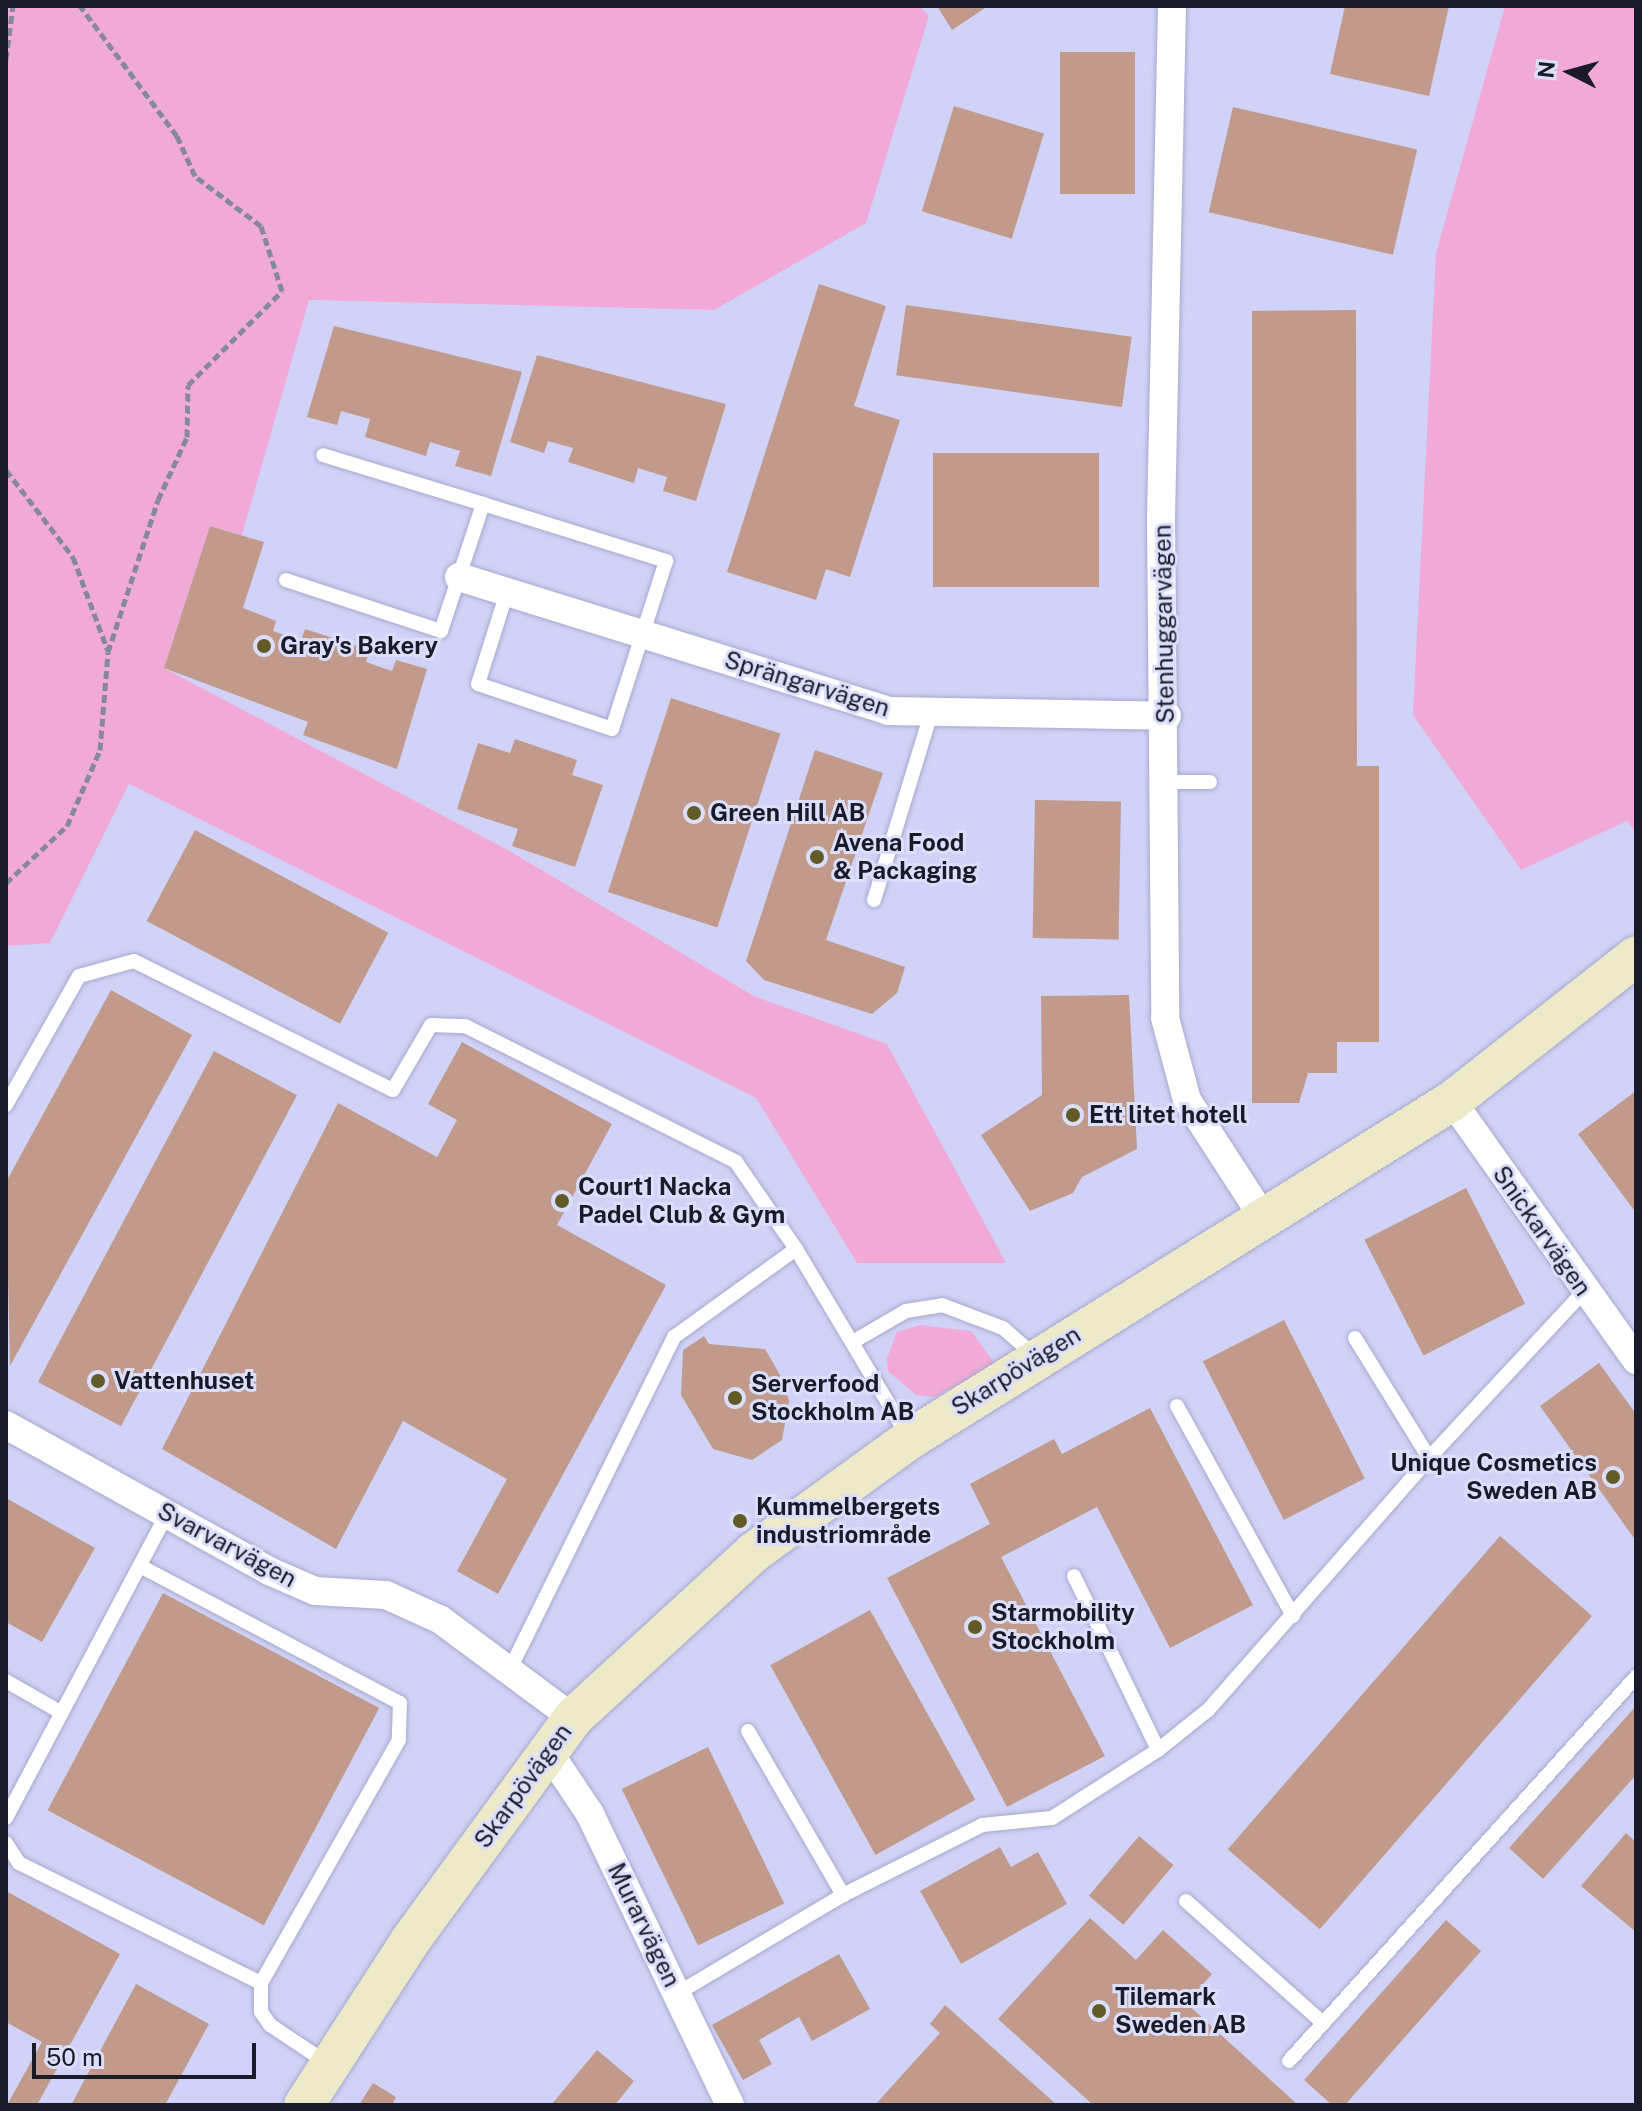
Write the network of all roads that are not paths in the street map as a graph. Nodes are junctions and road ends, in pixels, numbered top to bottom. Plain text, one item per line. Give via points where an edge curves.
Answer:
1 (1172, 6) edge
2 (323, 455) dead end
3 (483, 504) junction
4 (459, 577) junction
5 (286, 580) dead end
6 (507, 592) junction
7 (643, 633) junction
8 (931, 714) junction
9 (1167, 716) junction
10 (1166, 782) junction
11 (1210, 782) dead end
12 (874, 900) dead end
13 (1636, 956) edge
14 (1452, 1101) junction
15 (6, 1105) edge
16 (1263, 1217) junction
17 (796, 1249) junction
18 (1583, 1292) junction
19 (1355, 1338) dead end
20 (856, 1340) junction
21 (1036, 1358) junction
22 (1636, 1358) edge
23 (1177, 1406) dead end
24 (6, 1425) edge
25 (910, 1439) junction
26 (1429, 1458) junction
27 (167, 1514) junction
28 (140, 1566) junction
29 (1074, 1576) dead end
30 (1293, 1616) junction
31 (509, 1671) junction
32 (1636, 1677) edge
33 (6, 1681) edge
34 (62, 1713) junction
35 (573, 1718) junction
36 (748, 1731) dead end
37 (1158, 1750) junction
38 (548, 1751) junction
39 (6, 1818) edge
40 (6, 1843) edge
41 (843, 1895) junction
42 (1186, 1901) dead end
43 (261, 1983) junction
44 (678, 1993) junction
45 (1323, 2023) junction
46 (1289, 2061) dead end
47 (329, 2064) junction
48 (304, 2105) edge
49 (730, 2105) edge

1 - 9 street, Stenhuggarvägen via 1161,503
2 - 3 lane
3 - 4 lane
3 - 7 lane via 666,561
4 - 5 lane via 441,631
4 - 6 street, Sprängarvägen
6 - 7 street, Sprängarvägen
6 - 7 lane via 478,684 612,729
7 - 8 street, Sprängarvägen via 888,711
8 - 9 street, Sprängarvägen
8 - 12 lane
9 - 10 street, Stenhuggarvägen
10 - 11 lane
10 - 16 street, Stenhuggarvägen via 1168,1043 1187,1100
13 - 14 street, Skarpövägen
14 - 16 street, Skarpövägen
14 - 18 street, Snickarvägen
15 - 17 lane via 79,976 134,961 393,1090 431,1025 465,1026 736,1162
16 - 21 street, Skarpövägen
17 - 20 lane
17 - 31 lane via 674,1337 578,1553
18 - 22 street, Snickarvägen
18 - 26 lane
19 - 26 lane
20 - 21 lane via 906,1311 942,1305 1003,1328
20 - 25 lane
21 - 25 street, Skarpövägen
23 - 30 lane
24 - 27 street, Svarvarvägen
25 - 35 street, Skarpövägen via 754,1552
26 - 30 lane
27 - 28 lane
27 - 31 street, Svarvarvägen via 315,1591 386,1595 441,1620
28 - 34 lane
28 - 43 lane via 400,1703 399,1740
29 - 37 lane
30 - 37 lane via 1208,1710
31 - 35 street, Svarvarvägen
32 - 45 lane
33 - 34 lane
34 - 39 lane
35 - 38 street, Skarpövägen
36 - 41 lane
37 - 41 lane via 1052,1818 982,1825
38 - 44 street, Murarvägen via 590,1814
38 - 47 street, Skarpövägen
40 - 43 lane via 19,1863
41 - 44 lane
42 - 45 lane
43 - 47 lane via 261,2012 270,2025
44 - 49 street, Murarvägen
45 - 46 lane
47 - 48 street, Skarpövägen

